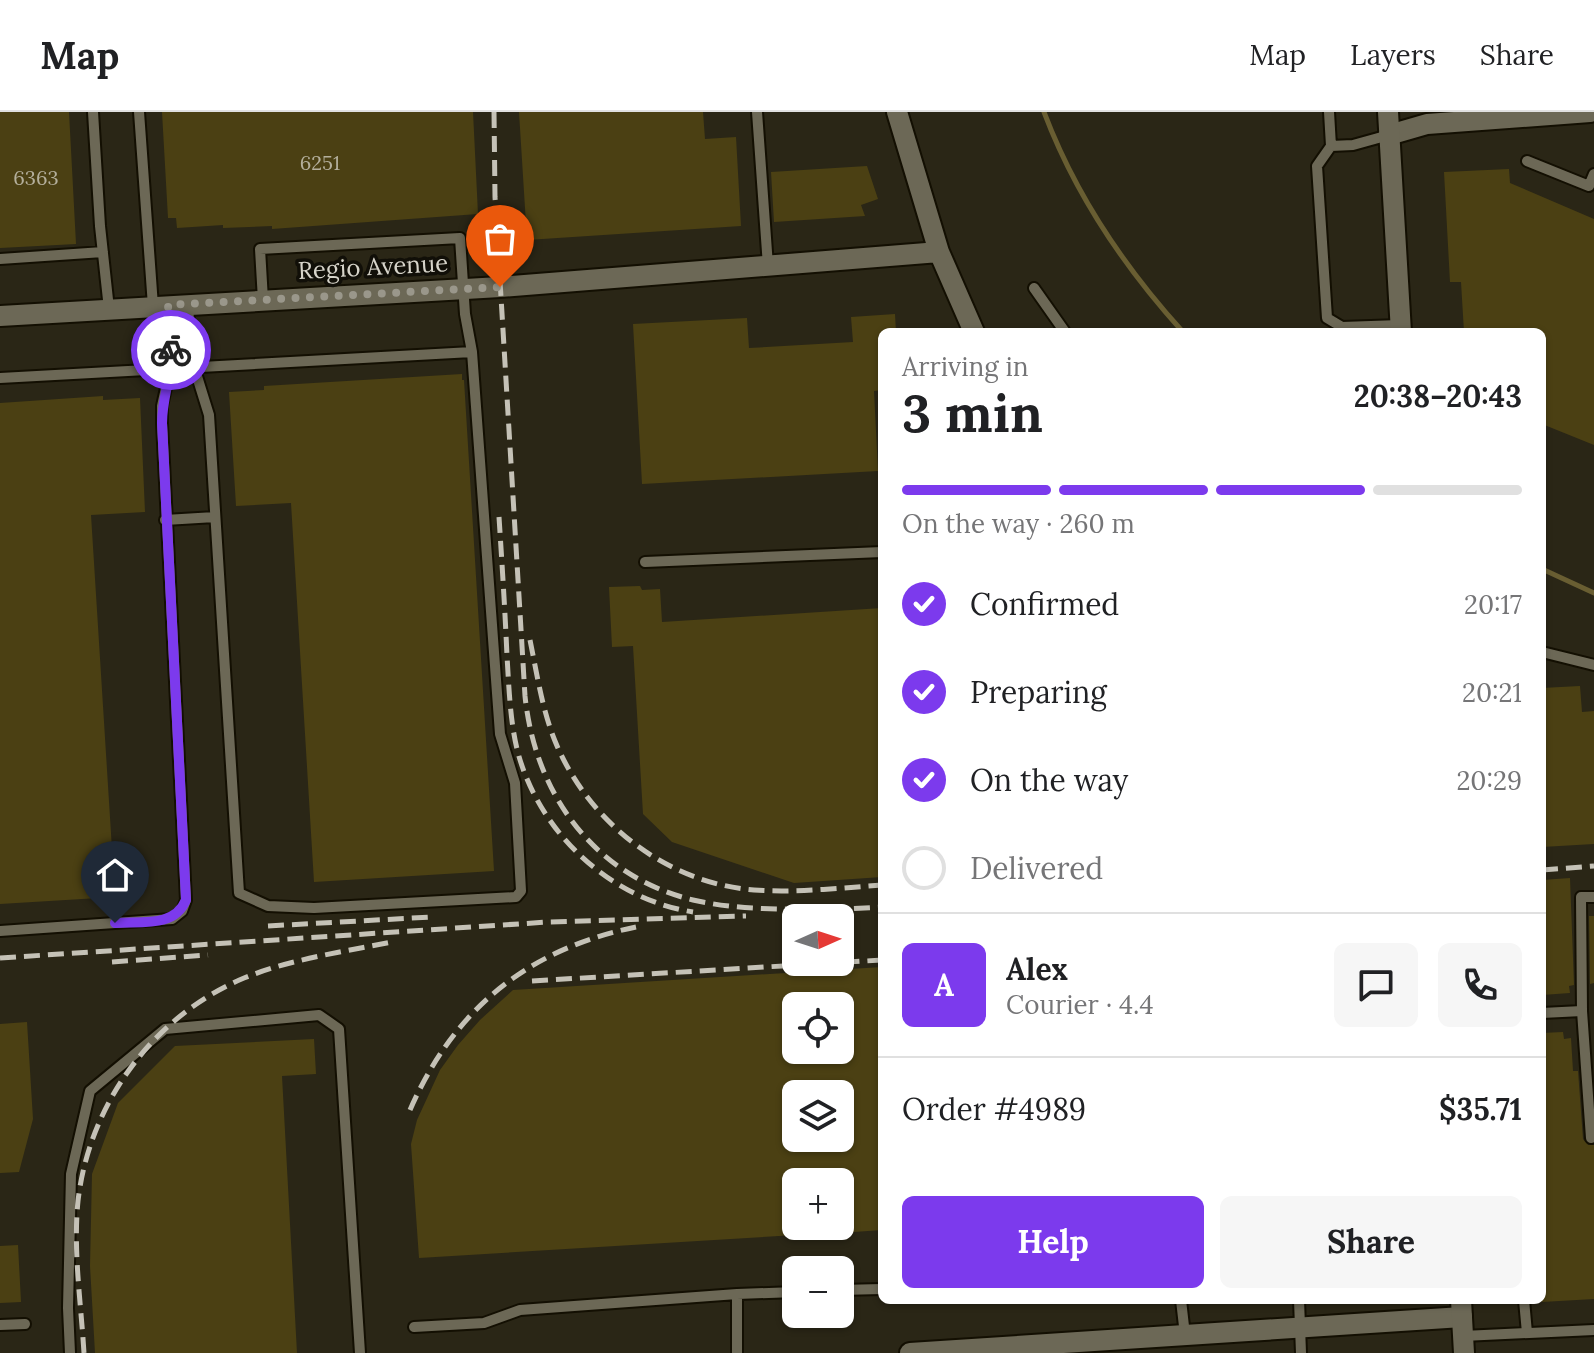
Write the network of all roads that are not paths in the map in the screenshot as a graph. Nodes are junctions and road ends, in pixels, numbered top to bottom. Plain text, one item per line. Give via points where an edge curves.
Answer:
1 (93, 112) edge
2 (139, 112) edge
3 (757, 112) edge
4 (897, 112) edge
5 (1329, 112) edge
6 (1388, 112) edge
7 (1590, 112) edge
8 (1389, 135) junction
9 (1331, 146) junction
10 (1527, 161) dead end
11 (1594, 174) edge
12 (103, 252) junction
13 (939, 252) junction
14 (0, 259) edge
15 (768, 266) junction
16 (1034, 288) dead end
17 (462, 289) junction
18 (263, 300) junction
19 (169, 305) junction
20 (109, 309) junction
21 (0, 316) edge
22 (972, 328) edge
23 (1062, 328) edge
24 (1372, 328) edge
25 (1401, 328) edge
26 (472, 352) junction
27 (194, 367) junction
28 (171, 368) junction
29 (0, 378) edge
30 (215, 517) junction
31 (165, 520) junction
32 (878, 552) edge
33 (645, 562) dead end
34 (1546, 653) edge
35 (1594, 665) edge
36 (1594, 897) edge
37 (0, 931) edge
38 (1586, 1004) edge
39 (1546, 1012) edge
40 (1589, 1043) edge
41 (1594, 1137) edge
42 (878, 1289) edge
43 (854, 1290) edge
44 (782, 1292) edge
45 (737, 1294) junction
46 (1181, 1304) edge
47 (1299, 1304) edge
48 (1524, 1304) edge
49 (25, 1324) dead end
50 (0, 1325) edge
51 (414, 1327) dead end
52 (1463, 1327) edge
53 (1300, 1328) junction
54 (1594, 1330) edge
55 (1527, 1333) junction
56 (1185, 1335) junction
57 (1101, 1347) edge
58 (70, 1353) edge
59 (360, 1353) edge
60 (737, 1353) edge
61 (910, 1353) edge
62 (1301, 1353) edge

1 - 12 lane
2 - 19 lane
3 - 15 lane
4 - 13 street
5 - 9 lane
6 - 8 street
7 - 8 street via 1427,124
8 - 9 lane
8 - 25 street
9 - 24 lane via 1317,166 1327,318 1342,327
10 - 11 lane via 1589,186
12 - 14 lane
12 - 20 lane
13 - 15 street, Regio Avenue
13 - 22 street
15 - 17 street, Regio Avenue
16 - 23 lane
17 - 18 street, Regio Avenue
17 - 18 lane via 460,238 429,239 260,249
17 - 26 lane
18 - 19 street, Regio Avenue
19 - 20 street, Regio Avenue
19 - 27 lane
19 - 28 lane
20 - 21 street, Regio Avenue
26 - 27 lane
26 - 30 lane via 500,734 518,804 521,891 516,897 314,908 268,906 239,893
27 - 28 lane
27 - 30 lane via 209,415
28 - 29 lane
28 - 31 lane via 162,414
30 - 31 lane
31 - 37 lane via 186,900 182,911 172,919
32 - 33 lane
34 - 35 lane
36 - 38 lane via 1581,897
38 - 39 lane
38 - 40 lane
40 - 41 lane
42 - 43 lane
44 - 45 lane
45 - 51 lane via 520,1310 484,1323
45 - 60 lane
46 - 56 lane
47 - 53 lane
48 - 55 lane
49 - 50 lane
52 - 53 street
52 - 55 lane
53 - 56 street
53 - 62 lane
54 - 55 lane
56 - 57 street
57 - 61 street
58 - 59 lane via 71,1174 90,1091 165,1029 319,1015 339,1029

